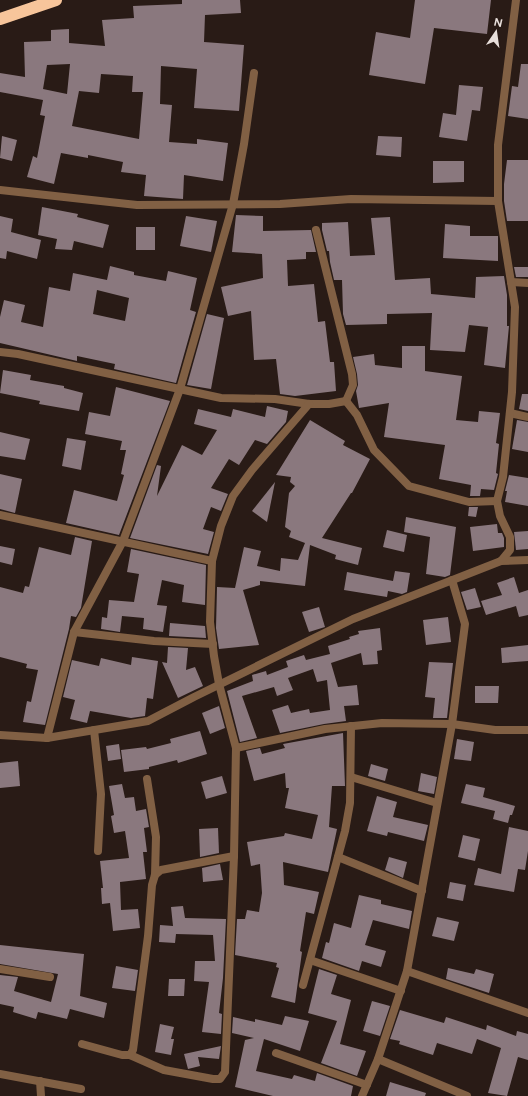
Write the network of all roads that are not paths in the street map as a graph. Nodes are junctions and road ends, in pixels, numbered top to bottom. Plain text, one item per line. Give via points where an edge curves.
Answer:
1 (56, 0) edge
2 (516, 0) edge
3 (0, 19) edge
4 (254, 73) dead end
5 (0, 190) edge
6 (498, 201) junction
7 (233, 204) junction
8 (316, 230) dead end
9 (511, 282) junction
10 (528, 283) edge
11 (0, 352) edge
12 (180, 389) junction
13 (346, 402) junction
14 (309, 404) junction
15 (510, 414) junction
16 (528, 417) edge
17 (497, 501) junction
18 (0, 515) edge
19 (123, 541) junction
20 (528, 560) edge
21 (212, 561) junction
22 (501, 561) junction
23 (452, 580) junction
24 (74, 632) junction
25 (213, 644) junction
26 (219, 684) junction
27 (452, 724) junction
28 (351, 726) junction
29 (94, 730) junction
30 (528, 730) edge
31 (0, 735) edge
32 (47, 738) junction
33 (236, 748) junction
34 (351, 777) junction
35 (147, 779) dead end
36 (437, 803) junction
37 (98, 851) dead end
38 (234, 856) junction
39 (338, 857) junction
40 (155, 874) junction
41 (422, 891) junction
42 (310, 960) junction
43 (0, 969) edge
44 (407, 971) junction
45 (50, 977) dead end
46 (303, 985) dead end
47 (401, 991) junction
48 (528, 1013) edge
49 (82, 1044) dead end
50 (276, 1053) dead end
51 (130, 1055) junction
52 (378, 1059) junction
53 (0, 1074) edge
54 (40, 1081) junction
55 (367, 1085) junction
56 (80, 1089) dead end
57 (41, 1096) edge
58 (362, 1096) edge
59 (467, 1096) edge

1 - 3 highway
2 - 6 street via 498,145
4 - 7 street
5 - 7 street via 137,204
6 - 7 street via 352,199
6 - 9 street
7 - 12 street
8 - 13 street via 352,374 353,386
9 - 10 street
9 - 15 street via 515,307
11 - 12 street
12 - 14 street via 222,398 275,399
12 - 19 street
13 - 14 street
13 - 17 street via 357,416 374,450 409,486 469,502
14 - 21 street via 233,496 221,526
15 - 16 street
15 - 17 street via 503,477
17 - 22 street via 500,516 510,537 510,550
18 - 19 street
19 - 21 street
19 - 24 street
20 - 22 street
21 - 25 street via 210,622
22 - 23 street
23 - 26 street via 353,619
23 - 27 street via 465,624
24 - 25 street via 154,641
24 - 32 street
25 - 26 street
26 - 29 street via 148,721
26 - 33 street
27 - 28 street
27 - 30 street via 495,730
27 - 36 street
28 - 33 street
28 - 34 street
29 - 32 street
29 - 37 street via 101,794
31 - 32 street
33 - 38 street
34 - 36 street
34 - 39 street via 345,831
35 - 40 street via 156,837
36 - 41 street
38 - 40 street via 161,870
38 - 51 street via 223,1077 213,1079 164,1070
39 - 41 street
39 - 42 street
40 - 51 street via 133,1050
41 - 44 street
42 - 46 street
42 - 47 street
43 - 45 street
44 - 47 street
44 - 48 street
47 - 52 street
49 - 51 street
50 - 55 street
52 - 55 street
52 - 59 street
53 - 54 street
54 - 56 street
54 - 57 street
55 - 58 street

